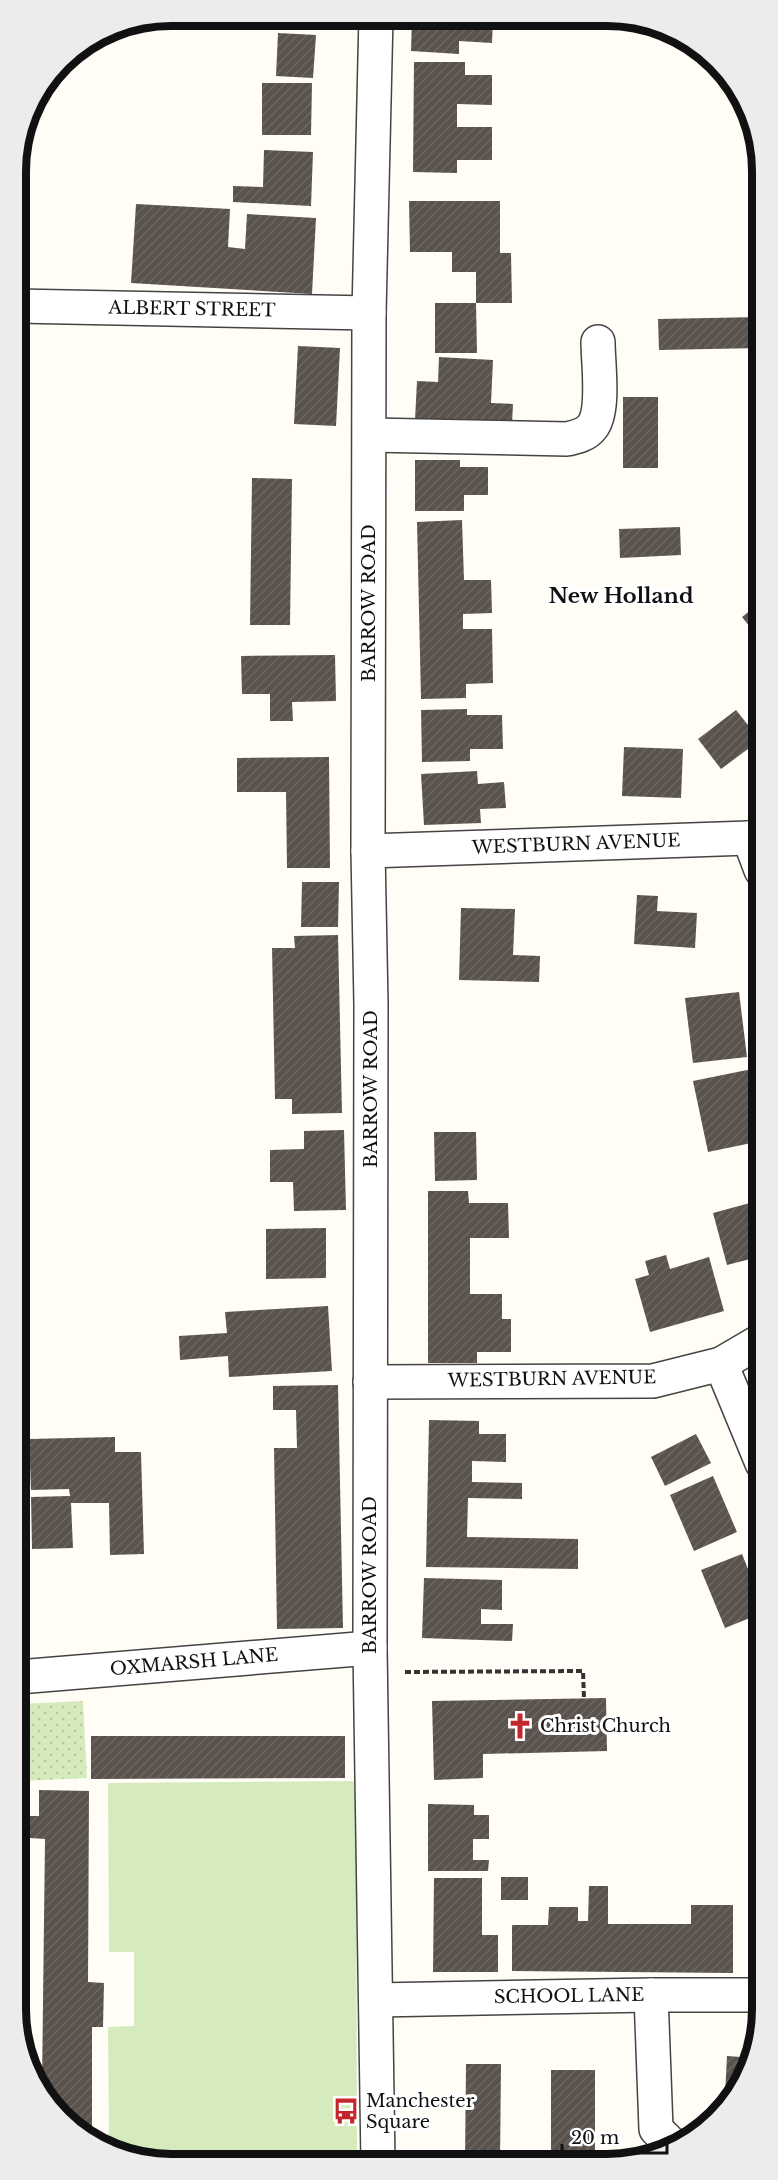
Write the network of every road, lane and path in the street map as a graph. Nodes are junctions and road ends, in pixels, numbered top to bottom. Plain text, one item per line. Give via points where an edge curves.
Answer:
1 (376, 26) edge
2 (26, 306) edge
3 (369, 313) junction
4 (598, 342) dead end
5 (370, 435) junction
6 (752, 827) edge
7 (368, 850) junction
8 (752, 1346) edge
9 (721, 1364) junction
10 (370, 1382) junction
11 (752, 1439) edge
12 (370, 1660) junction
13 (26, 1677) edge
14 (584, 1699) dead end
15 (651, 1995) junction
16 (752, 1995) edge
17 (376, 2000) junction
18 (668, 2141) edge
19 (378, 2154) edge

1 - 3 street, BARROW ROAD
2 - 3 street, ALBERT STREET
3 - 5 street, BARROW ROAD
4 - 5 street via 597,419 592,429 580,436 567,439
5 - 7 street, BARROW ROAD
6 - 7 street, WESTBURN AVENUE
7 - 10 street, BARROW ROAD
8 - 9 street, WESTBURN AVENUE
9 - 10 street, WESTBURN AVENUE via 653,1380
9 - 11 street
10 - 12 street, BARROW ROAD
12 - 13 street, OXMARSH LANE
12 - 14 path via 583,1671
12 - 17 street, BARROW ROAD
15 - 16 street, SCHOOL LANE
15 - 17 street, SCHOOL LANE
15 - 18 street via 656,2129
17 - 19 street, BARROW ROAD

